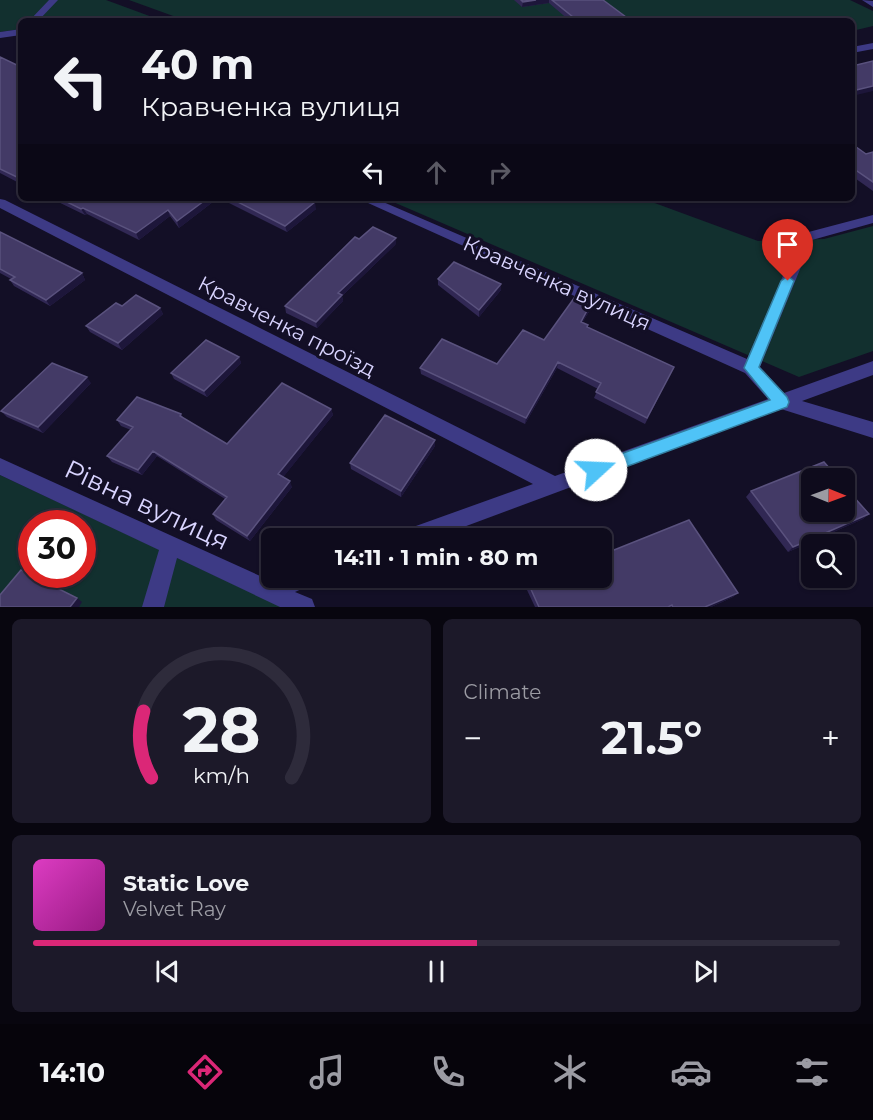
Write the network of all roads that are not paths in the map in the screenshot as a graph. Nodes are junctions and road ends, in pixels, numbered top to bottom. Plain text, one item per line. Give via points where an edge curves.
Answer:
1 (54, 0) edge
2 (866, 0) edge
3 (873, 4) edge
4 (36, 18) edge
5 (18, 32) edge
6 (0, 35) edge
7 (873, 46) edge
8 (855, 49) edge
9 (370, 201) edge
10 (0, 203) edge
11 (873, 219) edge
12 (751, 368) junction
13 (873, 368) edge
14 (781, 402) junction
15 (873, 430) edge
16 (0, 466) edge
17 (554, 485) junction
18 (437, 528) edge
19 (170, 545) junction
20 (276, 588) edge
21 (268, 591) junction
22 (153, 607) edge
23 (304, 607) edge

1 - 4 street
2 - 3 street
5 - 6 street
7 - 8 street
9 - 12 street, Кравченка вулиця
10 - 17 street, Кравченка проїзд
11 - 12 street via 806,237
12 - 14 street, Кравченка вулиця
13 - 14 street
14 - 15 street
14 - 17 street
16 - 19 street, Рівна вулиця
17 - 18 street
19 - 21 street, Рівна вулиця
19 - 22 street
20 - 21 street
21 - 23 street, Рівна вулиця

